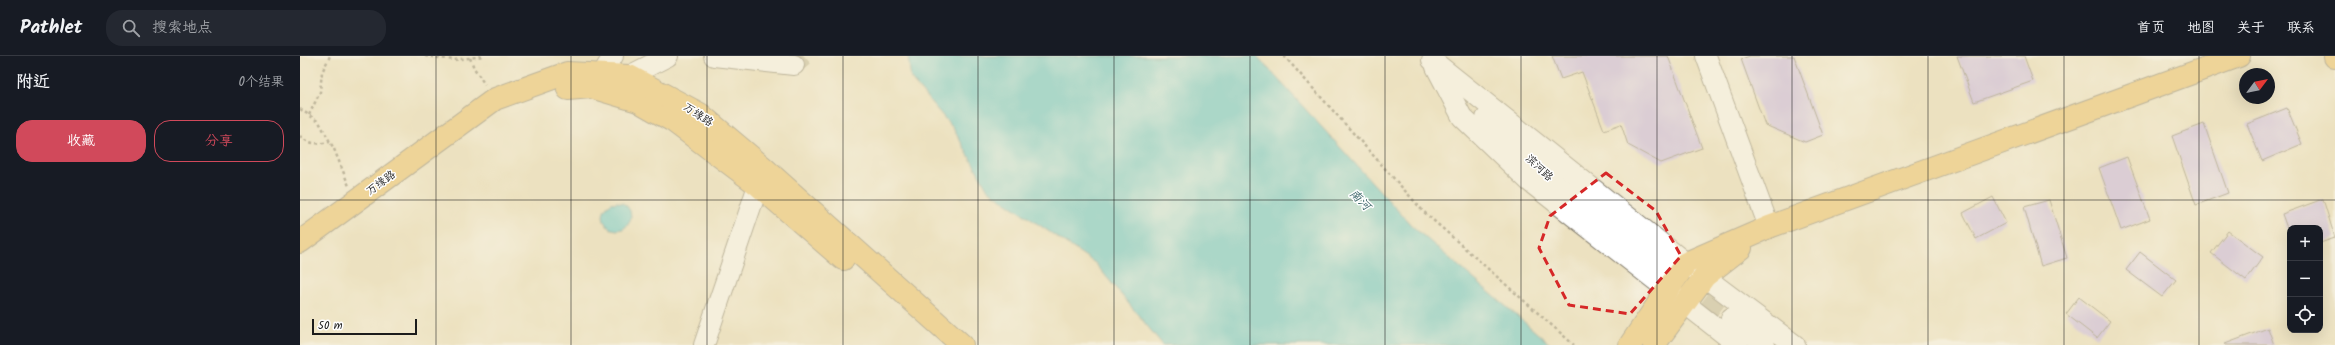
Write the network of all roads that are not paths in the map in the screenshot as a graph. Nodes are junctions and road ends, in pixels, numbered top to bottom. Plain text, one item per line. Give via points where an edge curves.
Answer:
1 (668, 56) edge
2 (714, 56) edge
3 (1706, 56) edge
4 (2240, 56) edge
5 (1430, 58) edge
6 (608, 64) edge
7 (794, 64) dead end
8 (629, 76) junction
9 (761, 176) junction
10 (357, 201) junction
11 (1769, 227) junction
12 (300, 242) edge
13 (1686, 263) junction
14 (1662, 266) dead end
15 (1705, 276) junction
16 (1667, 288) junction
17 (1685, 304) junction
18 (1731, 318) tunnel mouth
19 (704, 345) edge
20 (943, 345) edge
21 (962, 345) edge
22 (1630, 345) edge
23 (1654, 345) edge
24 (1738, 345) edge
25 (1765, 345) edge
26 (1795, 345) edge

1 - 8 street
2 - 7 street
3 - 11 street
4 - 11 main road
5 - 13 street
5 - 14 street, 滨河路 via 1486,118 1557,185
5 - 16 street via 1462,118 1530,182
6 - 8 main road, 万缘路
6 - 10 main road, 万缘路 via 567,73 495,99
8 - 9 main road, 万缘路 via 700,114
9 - 10 main road, 万缘路 via 644,104 592,87 556,90 511,106 410,173
9 - 19 street
9 - 20 main road, 万缘路
9 - 21 main road, 万缘路
10 - 12 main road
11 - 13 main road
11 - 15 main road
13 - 15 street
13 - 16 main road
15 - 17 main road
15 - 26 street
16 - 17 street
16 - 22 main road
17 - 23 main road
17 - 24 street
18 - 25 street

